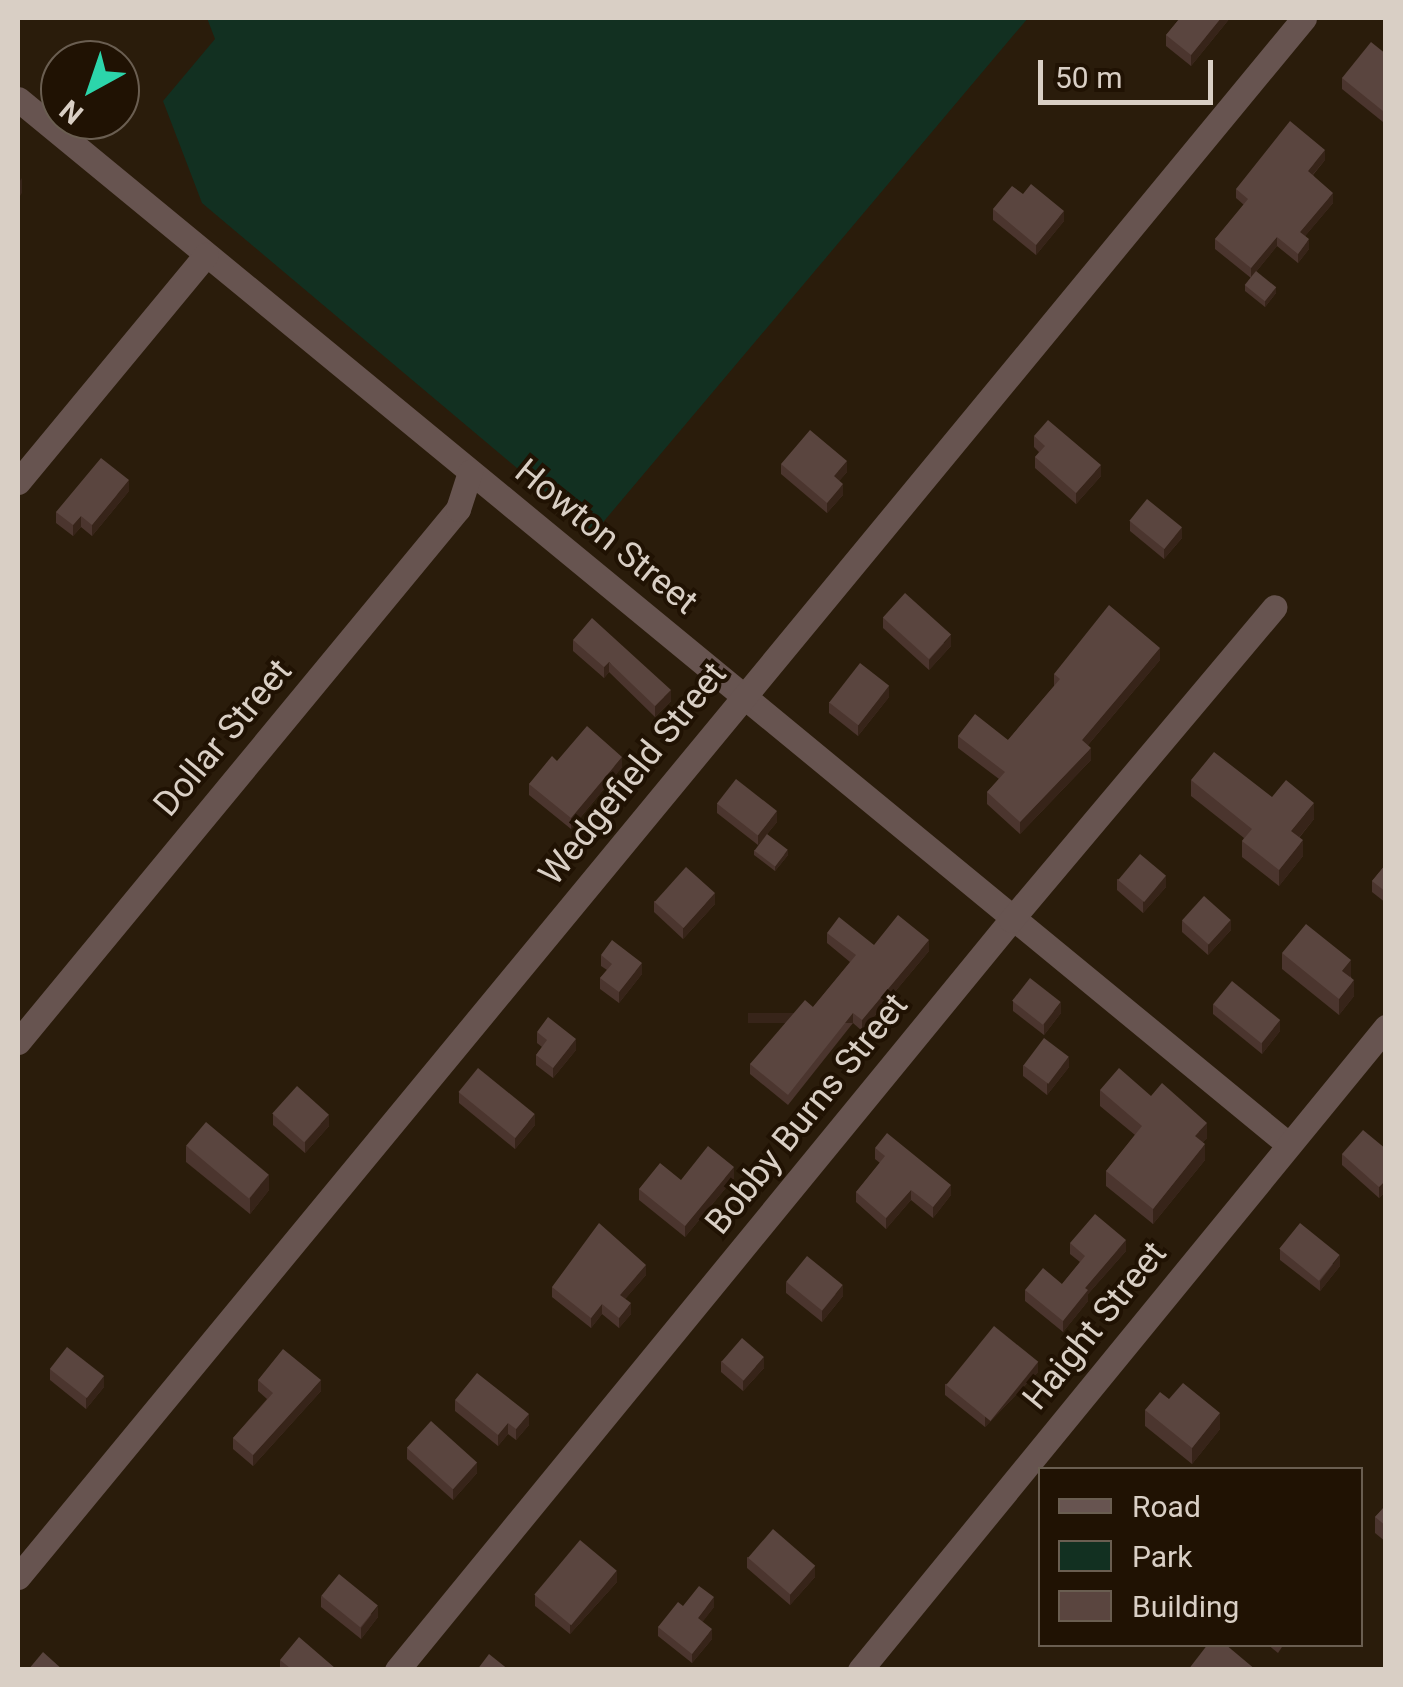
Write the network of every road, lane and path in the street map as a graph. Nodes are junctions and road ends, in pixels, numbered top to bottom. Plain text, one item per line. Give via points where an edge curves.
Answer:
1 (1304, 18) edge
2 (18, 99) edge
3 (206, 255) junction
4 (470, 472) junction
5 (18, 482) edge
6 (1275, 607) dead end
7 (744, 694) junction
8 (1012, 920) junction
9 (1386, 1027) edge
10 (18, 1042) edge
11 (1288, 1145) junction
12 (18, 1577) edge
13 (396, 1670) edge
14 (860, 1670) edge

1 - 7 street, Wedgefield Street
2 - 3 street, Howton Street
3 - 4 street, Howton Street
3 - 5 street
4 - 7 street, Howton Street
4 - 10 street, Dollar Street via 458,509
6 - 8 street, Bobby Burns Street
7 - 8 street, Howton Street
7 - 12 street, Wedgefield Street
8 - 11 street, Howton Street
8 - 13 street, Bobby Burns Street
9 - 11 street, Haight Street
11 - 14 street, Haight Street

